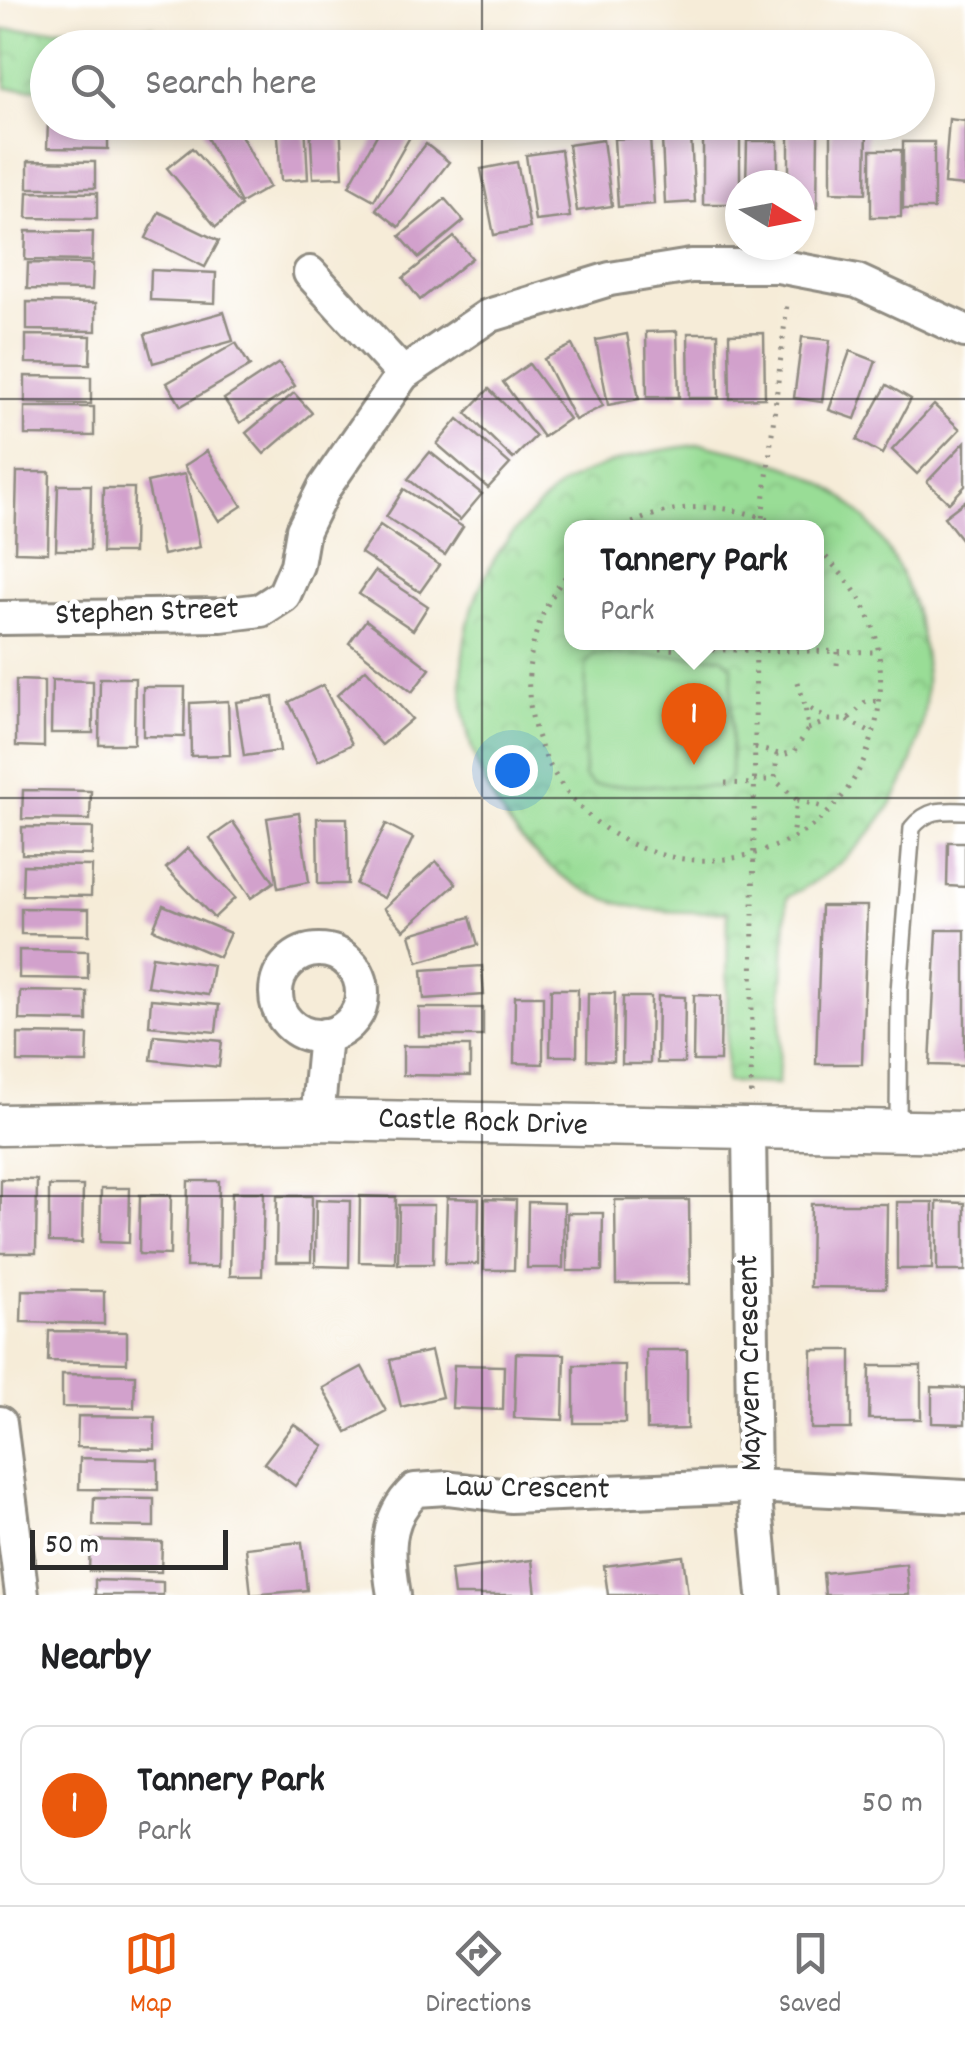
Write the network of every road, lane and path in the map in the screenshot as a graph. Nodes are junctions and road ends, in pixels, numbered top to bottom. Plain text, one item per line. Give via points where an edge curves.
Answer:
1 (310, 272) dead end
2 (786, 304) dead end
3 (963, 325) edge
4 (403, 374) junction
5 (763, 516) junction
6 (637, 520) edge
7 (762, 520) edge
8 (771, 520) edge
9 (824, 554) edge
10 (564, 578) edge
11 (0, 618) edge
12 (708, 650) edge
13 (756, 651) junction
14 (838, 652) junction
15 (878, 652) junction
16 (837, 665) dead end
17 (798, 682) dead end
18 (880, 701) junction
19 (805, 706) junction
20 (829, 720) junction
21 (847, 720) junction
22 (808, 728) junction
23 (873, 734) junction
24 (755, 748) junction
25 (777, 754) junction
26 (774, 780) junction
27 (754, 782) junction
28 (725, 784) dead end
29 (796, 800) junction
30 (828, 809) junction
31 (965, 811) edge
32 (792, 838) junction
33 (753, 853) junction
34 (325, 1035) dead end
35 (750, 1115) junction
36 (317, 1120) junction
37 (0, 1124) edge
38 (898, 1131) junction
39 (965, 1132) edge
40 (0, 1426) edge
41 (754, 1486) junction
42 (965, 1497) edge
43 (22, 1595) edge
44 (394, 1595) edge
45 (764, 1595) edge

1 - 4 street
2 - 5 path
3 - 4 street, Stephen Street via 857,281 778,266 691,266 610,279 488,316
4 - 11 street, Stephen Street via 324,488 284,594 261,610
5 - 6 path via 701,505
5 - 7 path
5 - 8 path
9 - 15 path via 850,580
10 - 33 path via 532,642 528,700 543,758 576,808 624,842 680,860
12 - 13 path
13 - 14 path
13 - 24 path
14 - 15 path
14 - 16 path
15 - 18 path
17 - 19 path
18 - 21 path via 866,702
18 - 23 path
19 - 20 path
19 - 22 path
20 - 21 path
20 - 22 path
21 - 23 path
22 - 25 path via 795,751
23 - 30 path via 840,799
24 - 25 path
24 - 27 path
25 - 26 path
26 - 27 path
26 - 29 path
27 - 28 path
27 - 33 path
29 - 30 path
29 - 32 path
30 - 32 path
31 - 38 lane via 937,810 912,828 899,991
32 - 33 path
33 - 35 path
34 - 36 street
35 - 36 street, Castle Rock Drive
35 - 38 street, Castle Rock Drive
35 - 41 street, Mayvern Crescent
36 - 37 street, Castle Rock Drive
38 - 39 street, Castle Rock Drive
40 - 43 street
41 - 42 street
41 - 44 street, Law Crescent via 510,1496 414,1490 391,1526
41 - 45 street, Mayvern Crescent

